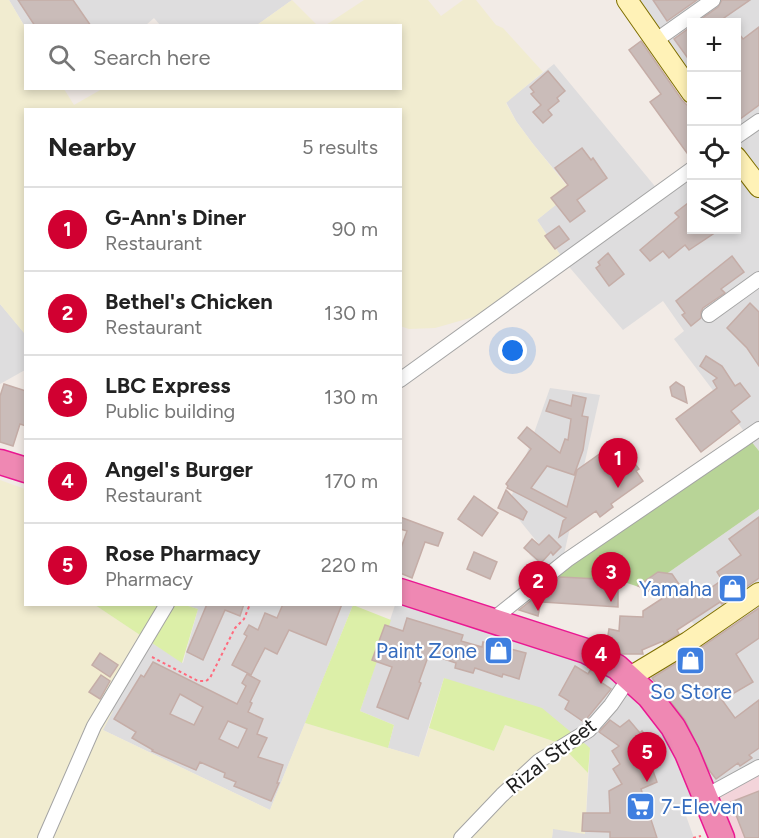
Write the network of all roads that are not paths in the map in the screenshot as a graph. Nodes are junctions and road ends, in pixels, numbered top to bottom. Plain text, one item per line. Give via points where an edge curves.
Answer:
1 (627, 0) edge
2 (713, 0) edge
3 (655, 41) junction
4 (687, 86) edge
5 (759, 121) edge
6 (741, 133) edge
7 (741, 164) edge
8 (687, 173) edge
9 (759, 187) edge
10 (759, 279) edge
11 (709, 315) dead end
12 (402, 379) edge
13 (759, 429) edge
14 (0, 462) edge
15 (24, 469) edge
16 (402, 592) edge
17 (759, 593) edge
18 (166, 606) edge
19 (491, 621) junction
20 (630, 677) junction
21 (759, 767) edge
22 (706, 796) junction
23 (45, 838) edge
24 (461, 838) edge
25 (722, 838) edge

1 - 3 street
2 - 3 street
3 - 4 street
5 - 6 street
7 - 9 street
8 - 12 street
10 - 11 street
13 - 19 street via 567,560
14 - 15 highway
16 - 19 highway
17 - 20 street, Rizal Street
18 - 23 street via 94,726
19 - 20 highway via 586,651
20 - 22 highway via 673,727
20 - 24 street, Rizal Street via 589,730 539,761
21 - 22 street
22 - 25 highway

